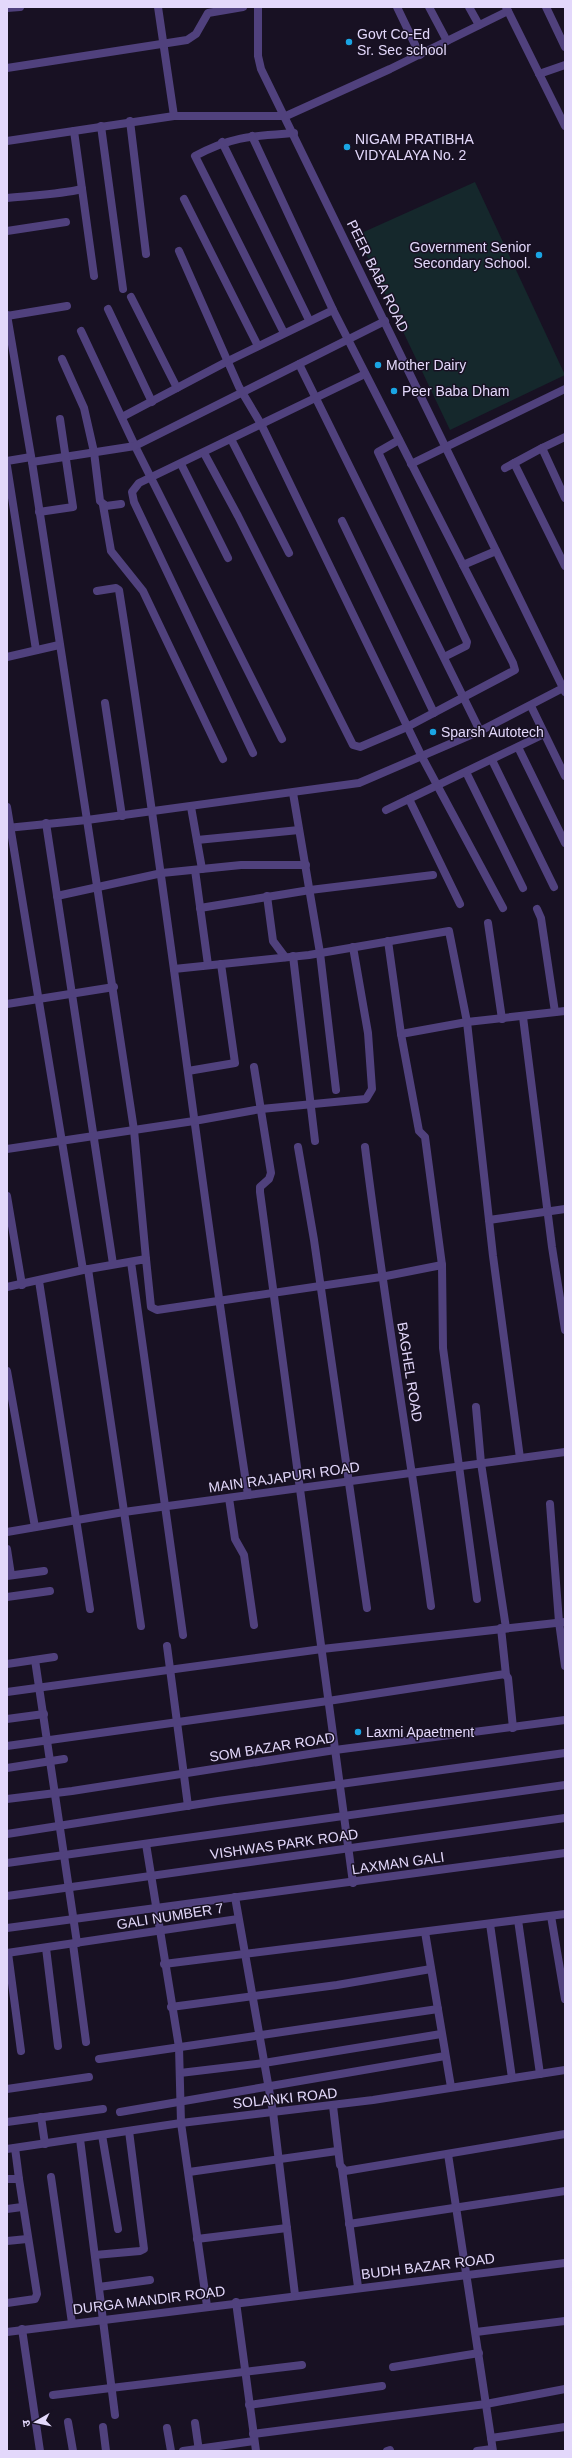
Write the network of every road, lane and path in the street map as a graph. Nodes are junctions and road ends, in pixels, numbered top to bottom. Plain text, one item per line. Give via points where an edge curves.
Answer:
1 (20, 7) edge
2 (158, 7) edge
3 (242, 7) edge
4 (258, 7) edge
5 (397, 7) edge
6 (429, 7) edge
7 (469, 7) edge
8 (546, 7) edge
9 (7, 8) edge
10 (507, 9) edge
11 (479, 25) junction
12 (447, 41) junction
13 (163, 44) junction
14 (565, 47) edge
15 (420, 54) junction
16 (565, 65) edge
17 (7, 68) edge
18 (539, 74) junction
19 (174, 116) junction
20 (286, 116) junction
21 (130, 121) junction
22 (101, 126) junction
23 (565, 126) edge
24 (74, 131) junction
25 (294, 133) junction
26 (252, 136) junction
27 (7, 141) edge
28 (222, 142) junction
29 (82, 189) junction
30 (7, 198) edge
31 (184, 199) dead end
32 (66, 222) dead end
33 (7, 231) edge
34 (178, 251) dead end
35 (146, 254) dead end
36 (94, 276) dead end
37 (122, 289) dead end
38 (131, 297) dead end
39 (67, 306) dead end
40 (108, 309) dead end
41 (333, 310) junction
42 (7, 316) edge
43 (309, 320) junction
44 (385, 321) junction
45 (81, 331) dead end
46 (8, 332) edge
47 (284, 333) junction
48 (348, 339) junction
49 (258, 346) junction
50 (62, 358) dead end
51 (228, 361) junction
52 (299, 364) junction
53 (365, 374) junction
54 (177, 388) junction
55 (565, 389) edge
56 (243, 393) junction
57 (316, 398) junction
58 (152, 402) junction
59 (122, 417) junction
60 (60, 420) dead end
61 (261, 424) junction
62 (565, 437) edge
63 (231, 439) junction
64 (399, 440) junction
65 (135, 446) junction
66 (446, 447) junction
67 (542, 448) junction
68 (94, 452) junction
69 (204, 453) junction
70 (66, 457) junction
71 (32, 459) junction
72 (7, 461) edge
73 (514, 463) junction
74 (181, 464) junction
75 (411, 464) junction
76 (7, 466) edge
77 (505, 468) dead end
78 (151, 478) junction
79 (565, 498) edge
80 (121, 504) dead end
81 (103, 505) junction
82 (39, 512) junction
83 (342, 521) dead end
84 (496, 551) junction
85 (289, 553) dead end
86 (228, 558) dead end
87 (463, 565) junction
88 (565, 566) edge
89 (97, 591) dead end
90 (59, 645) junction
91 (36, 650) junction
92 (7, 657) edge
93 (444, 657) junction
94 (564, 690) edge
95 (464, 698) junction
96 (105, 703) dead end
97 (531, 706) junction
98 (434, 713) junction
99 (407, 727) junction
100 (480, 731) junction
101 (544, 734) junction
102 (282, 739) dead end
103 (518, 747) junction
104 (253, 753) dead end
105 (422, 757) junction
106 (223, 759) dead end
107 (492, 760) junction
108 (466, 772) junction
109 (565, 776) edge
110 (437, 785) junction
111 (293, 793) junction
112 (409, 799) junction
113 (7, 807) edge
114 (191, 807) junction
115 (386, 810) dead end
116 (153, 812) junction
117 (122, 816) junction
118 (87, 820) junction
119 (46, 823) junction
120 (9, 828) edge
121 (300, 830) junction
122 (197, 840) junction
123 (565, 843) edge
124 (306, 865) junction
125 (198, 869) junction
126 (162, 873) junction
127 (433, 875) dead end
128 (554, 887) dead end
129 (98, 888) junction
130 (523, 888) dead end
131 (310, 890) junction
132 (57, 896) junction
133 (267, 896) junction
134 (460, 904) dead end
135 (200, 908) junction
136 (503, 908) dead end
137 (537, 909) dead end
138 (488, 923) dead end
139 (388, 941) junction
140 (353, 947) junction
141 (320, 953) junction
142 (289, 957) junction
143 (221, 964) junction
144 (208, 965) junction
145 (174, 969) junction
146 (114, 987) junction
147 (72, 994) junction
148 (39, 1000) junction
149 (7, 1004) edge
150 (565, 1011) edge
151 (555, 1012) junction
152 (524, 1017) junction
153 (502, 1019) junction
154 (467, 1022) junction
155 (401, 1034) junction
156 (254, 1067) dead end
157 (188, 1071) junction
158 (336, 1090) dead end
159 (310, 1104) junction
160 (261, 1109) junction
161 (194, 1121) junction
162 (134, 1130) junction
163 (95, 1136) junction
164 (60, 1141) junction
165 (315, 1141) dead end
166 (298, 1147) dead end
167 (365, 1147) dead end
168 (7, 1149) edge
169 (7, 1196) edge
170 (565, 1209) edge
171 (549, 1212) junction
172 (489, 1220) junction
173 (146, 1260) junction
174 (131, 1262) junction
175 (113, 1264) junction
176 (442, 1265) junction
177 (85, 1270) junction
178 (381, 1277) junction
179 (39, 1281) junction
180 (22, 1285) junction
181 (321, 1286) junction
182 (7, 1287) edge
183 (275, 1292) junction
184 (218, 1301) junction
185 (565, 1330) edge
186 (7, 1371) edge
187 (476, 1407) dead end
188 (565, 1452) edge
189 (520, 1458) junction
190 (481, 1463) junction
191 (458, 1467) junction
192 (413, 1472) junction
193 (348, 1481) junction
194 (300, 1487) junction
195 (248, 1495) junction
196 (229, 1498) junction
197 (550, 1504) dead end
198 (166, 1506) junction
199 (124, 1512) junction
200 (76, 1521) junction
201 (36, 1527) junction
202 (7, 1532) edge
203 (7, 1549) edge
204 (44, 1571) dead end
205 (9, 1576) edge
206 (50, 1591) dead end
207 (7, 1598) edge
208 (477, 1599) dead end
209 (431, 1606) dead end
210 (367, 1608) dead end
211 (90, 1609) dead end
212 (562, 1622) edge
213 (254, 1625) dead end
214 (141, 1626) dead end
215 (503, 1628) junction
216 (183, 1634) dead end
217 (167, 1646) dead end
218 (322, 1649) junction
219 (54, 1657) dead end
220 (35, 1660) junction
221 (7, 1664) edge
222 (565, 1666) edge
223 (171, 1670) junction
224 (506, 1675) junction
225 (40, 1687) junction
226 (7, 1692) edge
227 (328, 1702) junction
228 (44, 1714) junction
229 (7, 1719) edge
230 (565, 1720) edge
231 (178, 1722) junction
232 (513, 1728) junction
233 (47, 1740) junction
234 (7, 1746) edge
235 (335, 1750) junction
236 (565, 1753) edge
237 (64, 1759) dead end
238 (50, 1761) junction
239 (7, 1768) edge
240 (184, 1773) junction
241 (339, 1785) junction
242 (565, 1785) edge
243 (56, 1793) junction
244 (7, 1799) edge
245 (188, 1806) junction
246 (344, 1816) junction
247 (565, 1818) edge
248 (60, 1826) junction
249 (7, 1834) edge
250 (146, 1844) junction
251 (348, 1848) junction
252 (65, 1854) junction
253 (565, 1854) edge
254 (7, 1863) edge
255 (150, 1876) junction
256 (353, 1883) junction
257 (69, 1887) junction
258 (7, 1896) edge
259 (235, 1897) junction
260 (155, 1908) junction
261 (565, 1914) edge
262 (551, 1916) junction
263 (74, 1918) junction
264 (238, 1918) junction
265 (518, 1920) junction
266 (490, 1924) junction
267 (7, 1928) edge
268 (159, 1930) junction
269 (425, 1932) junction
270 (75, 1944) junction
271 (46, 1948) junction
272 (7, 1953) edge
273 (245, 1954) junction
274 (164, 1964) junction
275 (431, 1969) junction
276 (252, 1997) junction
277 (565, 1999) edge
278 (171, 2007) junction
279 (438, 2009) junction
280 (441, 2034) junction
281 (259, 2036) junction
282 (86, 2042) dead end
283 (58, 2046) dead end
284 (179, 2047) junction
285 (21, 2051) dead end
286 (445, 2056) junction
287 (99, 2059) dead end
288 (264, 2063) junction
289 (565, 2070) edge
290 (180, 2073) junction
291 (540, 2074) junction
292 (89, 2077) dead end
293 (512, 2078) junction
294 (451, 2087) junction
295 (268, 2088) junction
296 (7, 2089) edge
297 (181, 2100) junction
298 (333, 2106) junction
299 (103, 2109) dead end
300 (120, 2112) dead end
301 (272, 2112) junction
302 (41, 2117) junction
303 (7, 2122) edge
304 (181, 2123) junction
305 (129, 2131) junction
306 (565, 2134) edge
307 (102, 2135) junction
308 (80, 2139) junction
309 (45, 2144) junction
310 (11, 2148) edge
311 (337, 2151) junction
312 (448, 2154) junction
313 (278, 2160) junction
314 (342, 2169) junction
315 (189, 2172) junction
316 (51, 2177) dead end
317 (7, 2179) edge
318 (19, 2179) junction
319 (565, 2191) edge
320 (457, 2206) junction
321 (22, 2207) junction
322 (7, 2209) edge
323 (349, 2224) junction
324 (286, 2228) junction
325 (118, 2229) dead end
326 (27, 2239) junction
327 (197, 2239) junction
328 (7, 2241) edge
329 (95, 2255) junction
330 (565, 2263) edge
331 (467, 2275) junction
332 (150, 2280) dead end
333 (99, 2287) junction
334 (358, 2287) junction
335 (295, 2295) junction
336 (236, 2302) junction
337 (7, 2303) edge
338 (207, 2306) junction
339 (103, 2320) junction
340 (565, 2321) edge
341 (72, 2323) junction
342 (22, 2329) junction
343 (7, 2332) edge
344 (476, 2332) junction
345 (479, 2353) junction
346 (302, 2365) dead end
347 (393, 2366) dead end
348 (245, 2371) junction
349 (382, 2386) dead end
350 (112, 2388) junction
351 (565, 2390) edge
352 (53, 2395) dead end
353 (486, 2404) junction
354 (249, 2405) junction
355 (115, 2415) dead end
356 (68, 2422) dead end
357 (195, 2423) dead end
358 (103, 2427) dead end
359 (565, 2427) edge
360 (167, 2428) dead end
361 (254, 2437) junction
362 (491, 2438) junction
363 (199, 2450) edge
364 (390, 2450) edge
365 (492, 2450) edge
366 (40, 2451) edge
367 (73, 2451) edge
368 (106, 2451) edge
369 (171, 2451) edge
370 (184, 2451) edge
371 (256, 2451) edge
372 (387, 2451) edge
373 (477, 2451) edge

1 - 9 street
2 - 13 street
3 - 13 street via 208,13 193,37
4 - 20 street, PEER BABA ROAD via 259,63
5 - 15 street
6 - 12 street
7 - 11 street
8 - 14 street
10 - 11 street
10 - 18 street
11 - 12 street
12 - 15 street
13 - 17 street
13 - 19 street
15 - 20 street
16 - 18 street
18 - 23 street
19 - 20 street
19 - 21 street
20 - 25 street, PEER BABA ROAD
21 - 22 street
21 - 35 street
22 - 24 street
22 - 37 street
24 - 27 street
24 - 29 street
25 - 26 street
25 - 44 street, PEER BABA ROAD
26 - 28 street
26 - 41 street
28 - 43 street
28 - 47 street via 195,156
29 - 30 street via 60,194
29 - 36 street
31 - 49 street
32 - 33 street
34 - 51 street
38 - 54 street
39 - 42 street
40 - 58 street
41 - 43 street
41 - 48 street
42 - 46 street
43 - 47 street
44 - 48 street
44 - 66 street, PEER BABA ROAD
45 - 59 street
46 - 71 street
47 - 49 street
48 - 52 street
48 - 53 street
49 - 51 street
50 - 68 street via 83,405
51 - 54 street
51 - 56 street
52 - 56 street
52 - 57 street
53 - 57 street
53 - 64 street
54 - 58 street
55 - 66 street
56 - 61 street
56 - 65 street
57 - 61 street
57 - 93 street
58 - 59 street
59 - 65 street
60 - 70 street
61 - 63 street
61 - 99 street
62 - 67 street
63 - 69 street
63 - 85 street
64 - 75 street
64 - 93 street via 378,452 467,642 466,646
65 - 68 street
65 - 78 street
66 - 75 street
66 - 84 street, PEER BABA ROAD
67 - 73 street
67 - 79 street
68 - 70 street
68 - 81 street via 100,501
69 - 74 street
69 - 99 street via 350,742 360,747
70 - 71 street
70 - 82 street via 73,507
71 - 72 street
71 - 82 street
73 - 77 street
73 - 88 street
74 - 78 street
74 - 86 street
75 - 87 street
76 - 91 street
78 - 102 street
78 - 104 street via 134,488 131,496
80 - 81 street
81 - 106 street via 111,551 143,590
82 - 90 street
83 - 98 street
84 - 87 street
84 - 94 street, PEER BABA ROAD
87 - 95 street via 515,667 512,672
89 - 116 street via 114,588 119,590
90 - 91 street
90 - 118 street
91 - 92 street
93 - 95 street
94 - 97 street
95 - 98 street
95 - 100 street
96 - 117 street
97 - 100 street
97 - 101 street
98 - 99 street
99 - 105 street
100 - 105 street
101 - 103 street
101 - 109 street
103 - 107 street
103 - 123 street
105 - 110 street
105 - 111 street via 359,783
107 - 108 street
107 - 128 street
108 - 110 street
108 - 130 street
110 - 112 street
110 - 136 street
111 - 114 street
111 - 121 street
112 - 115 street
112 - 134 street
113 - 120 street
114 - 116 street
114 - 122 street
116 - 117 street
116 - 126 street
117 - 118 street
118 - 119 street
118 - 129 street
119 - 120 street
119 - 132 street
120 - 148 street
121 - 122 street
121 - 124 street
122 - 125 street
124 - 125 street via 241,865
124 - 131 street
125 - 126 street
125 - 135 street
126 - 129 street
126 - 145 street
127 - 131 street
129 - 132 street
129 - 146 street
131 - 133 street
131 - 141 street
132 - 147 street
133 - 135 street
133 - 142 street via 273,941
135 - 144 street
137 - 151 street via 541,918
138 - 153 street
139 - 140 street
139 - 154 street via 449,931
139 - 155 street
140 - 141 street
140 - 159 street via 368,1033 372,1089 366,1099
141 - 142 street
141 - 158 street
142 - 143 street
142 - 159 street
143 - 144 street
143 - 157 street via 235,1063
144 - 145 street
145 - 157 street
146 - 147 street
146 - 162 street
147 - 148 street
147 - 163 street
148 - 149 street
148 - 164 street
150 - 151 street
151 - 152 street
152 - 153 street
152 - 171 street
153 - 154 street
154 - 155 street
154 - 172 street
155 - 176 street via 419,1132 425,1138
156 - 160 street
157 - 161 street
159 - 160 street
159 - 165 street
160 - 161 street
160 - 183 street via 271,1173 260,1189
161 - 162 street
161 - 184 street
162 - 163 street
162 - 173 street
163 - 164 street
163 - 175 street
164 - 168 street
164 - 177 street
166 - 181 street
167 - 178 street, BAGHEL ROAD
169 - 180 street
170 - 171 street
171 - 172 street
171 - 185 street
172 - 189 street
173 - 174 street
173 - 184 street via 150,1303 154,1310
174 - 175 street
174 - 198 street
175 - 177 street
176 - 178 street
176 - 191 street via 443,1348
177 - 179 street
177 - 199 street
178 - 181 street
178 - 192 street, BAGHEL ROAD
179 - 180 street
179 - 200 street
180 - 182 street
181 - 183 street
181 - 193 street
183 - 184 street
183 - 194 street
184 - 195 street
186 - 201 street
187 - 190 street
188 - 189 street, MAIN RAJAPURI ROAD
189 - 190 street, MAIN RAJAPURI ROAD
190 - 191 street, MAIN RAJAPURI ROAD
190 - 215 street
191 - 192 street, MAIN RAJAPURI ROAD
191 - 208 street
192 - 193 street, MAIN RAJAPURI ROAD
192 - 209 street, BAGHEL ROAD
193 - 194 street, MAIN RAJAPURI ROAD
193 - 210 street
194 - 195 street, MAIN RAJAPURI ROAD
194 - 218 street
195 - 196 street, MAIN RAJAPURI ROAD
196 - 198 street, MAIN RAJAPURI ROAD
196 - 213 street via 235,1539 244,1555
197 - 212 street
198 - 199 street, MAIN RAJAPURI ROAD
198 - 216 street
199 - 200 street, MAIN RAJAPURI ROAD
199 - 214 street
200 - 201 street, MAIN RAJAPURI ROAD
200 - 211 street
201 - 202 street, MAIN RAJAPURI ROAD
203 - 205 street
204 - 205 street
206 - 207 street
212 - 215 street
212 - 222 street
215 - 218 street
215 - 224 street
217 - 223 street
218 - 223 street
218 - 227 street
219 - 220 street
220 - 221 street
220 - 225 street
223 - 225 street
223 - 231 street
224 - 227 street
224 - 232 street
225 - 226 street
225 - 228 street
227 - 231 street
227 - 235 street
228 - 229 street
228 - 233 street
230 - 232 street, SOM BAZAR ROAD
231 - 233 street
231 - 240 street
232 - 235 street, SOM BAZAR ROAD
233 - 234 street
233 - 238 street
235 - 240 street, SOM BAZAR ROAD
235 - 241 street
236 - 241 street
237 - 238 street
238 - 239 street
238 - 243 street
240 - 243 street, SOM BAZAR ROAD
240 - 245 street
241 - 245 street
241 - 246 street
242 - 246 street
243 - 244 street, SOM BAZAR ROAD
243 - 248 street
245 - 248 street
246 - 250 street
246 - 251 street
247 - 251 street, VISHWAS PARK ROAD
248 - 249 street
248 - 252 street
250 - 252 street
250 - 255 street
251 - 255 street, VISHWAS PARK ROAD
251 - 256 street
252 - 254 street
252 - 257 street
253 - 256 street, LAXMAN GALI
255 - 257 street, VISHWAS PARK ROAD
255 - 260 street
256 - 259 street, LAXMAN GALI
257 - 258 street, VISHWAS PARK ROAD
257 - 263 street
259 - 260 street, LAXMAN GALI
259 - 264 street
260 - 263 street, LAXMAN GALI
260 - 268 street
261 - 262 street
262 - 265 street
262 - 277 street
263 - 267 street, LAXMAN GALI
263 - 270 street
264 - 268 street, GALI NUMBER 7
264 - 273 street, GALI NUMBER 7
265 - 266 street
265 - 291 street
266 - 269 street
266 - 293 street
268 - 270 street, GALI NUMBER 7
268 - 274 street
269 - 273 street
269 - 275 street
270 - 271 street, GALI NUMBER 7
270 - 282 street
271 - 272 street, GALI NUMBER 7
271 - 283 street
272 - 285 street
273 - 274 street
273 - 276 street, GALI NUMBER 7
274 - 278 street
275 - 276 street
275 - 279 street
276 - 278 street
276 - 281 street, GALI NUMBER 7
278 - 284 street
279 - 280 street
279 - 281 street
280 - 286 street
280 - 288 street
281 - 284 street
281 - 288 street, GALI NUMBER 7
284 - 287 street
284 - 290 street
286 - 294 street
286 - 295 street
288 - 290 street
288 - 295 street, GALI NUMBER 7
289 - 291 street, SOLANKI ROAD
290 - 297 street
291 - 293 street, SOLANKI ROAD
292 - 296 street
293 - 294 street, SOLANKI ROAD
294 - 298 street, SOLANKI ROAD
295 - 297 street
295 - 301 street, GALI NUMBER 7
297 - 300 street
297 - 304 street
298 - 301 street, SOLANKI ROAD
298 - 311 street
299 - 302 street
301 - 304 street, SOLANKI ROAD
301 - 313 street, GALI NUMBER 7
302 - 303 street
302 - 309 street
304 - 305 street, SOLANKI ROAD
304 - 315 street
305 - 307 street, SOLANKI ROAD
305 - 329 street via 144,2249
306 - 312 street
307 - 308 street, SOLANKI ROAD
307 - 325 street
308 - 309 street, SOLANKI ROAD
308 - 329 street
309 - 310 street, SOLANKI ROAD
310 - 318 street
311 - 313 street
311 - 314 street
312 - 314 street via 351,2171
312 - 320 street
313 - 315 street
313 - 324 street, GALI NUMBER 7
314 - 323 street
315 - 327 street
316 - 341 street
317 - 318 street
318 - 321 street
319 - 320 street
320 - 323 street
320 - 331 street
321 - 322 street
321 - 326 street
323 - 334 street
324 - 327 street
324 - 335 street, GALI NUMBER 7
326 - 328 street
326 - 337 street via 36,2297
327 - 338 street
329 - 333 street
330 - 331 street, BUDH BAZAR ROAD
331 - 334 street, BUDH BAZAR ROAD
331 - 344 street
332 - 333 street
333 - 339 street
334 - 335 street, BUDH BAZAR ROAD
335 - 336 street, DURGA MANDIR ROAD
336 - 338 street, DURGA MANDIR ROAD
336 - 348 street
338 - 339 street, DURGA MANDIR ROAD
339 - 341 street, DURGA MANDIR ROAD
339 - 350 street
340 - 344 street
341 - 342 street, DURGA MANDIR ROAD
342 - 343 street, DURGA MANDIR ROAD
342 - 366 street
344 - 345 street
345 - 347 street
345 - 353 street
346 - 348 street
348 - 350 street
348 - 354 street
349 - 354 street
350 - 352 street
350 - 355 street
351 - 353 street
353 - 361 street
353 - 362 street
354 - 361 street
356 - 367 street
357 - 363 street
358 - 368 street
359 - 362 street
360 - 369 street
361 - 363 street
361 - 371 street
362 - 365 street
363 - 370 street
364 - 372 street
365 - 373 street

